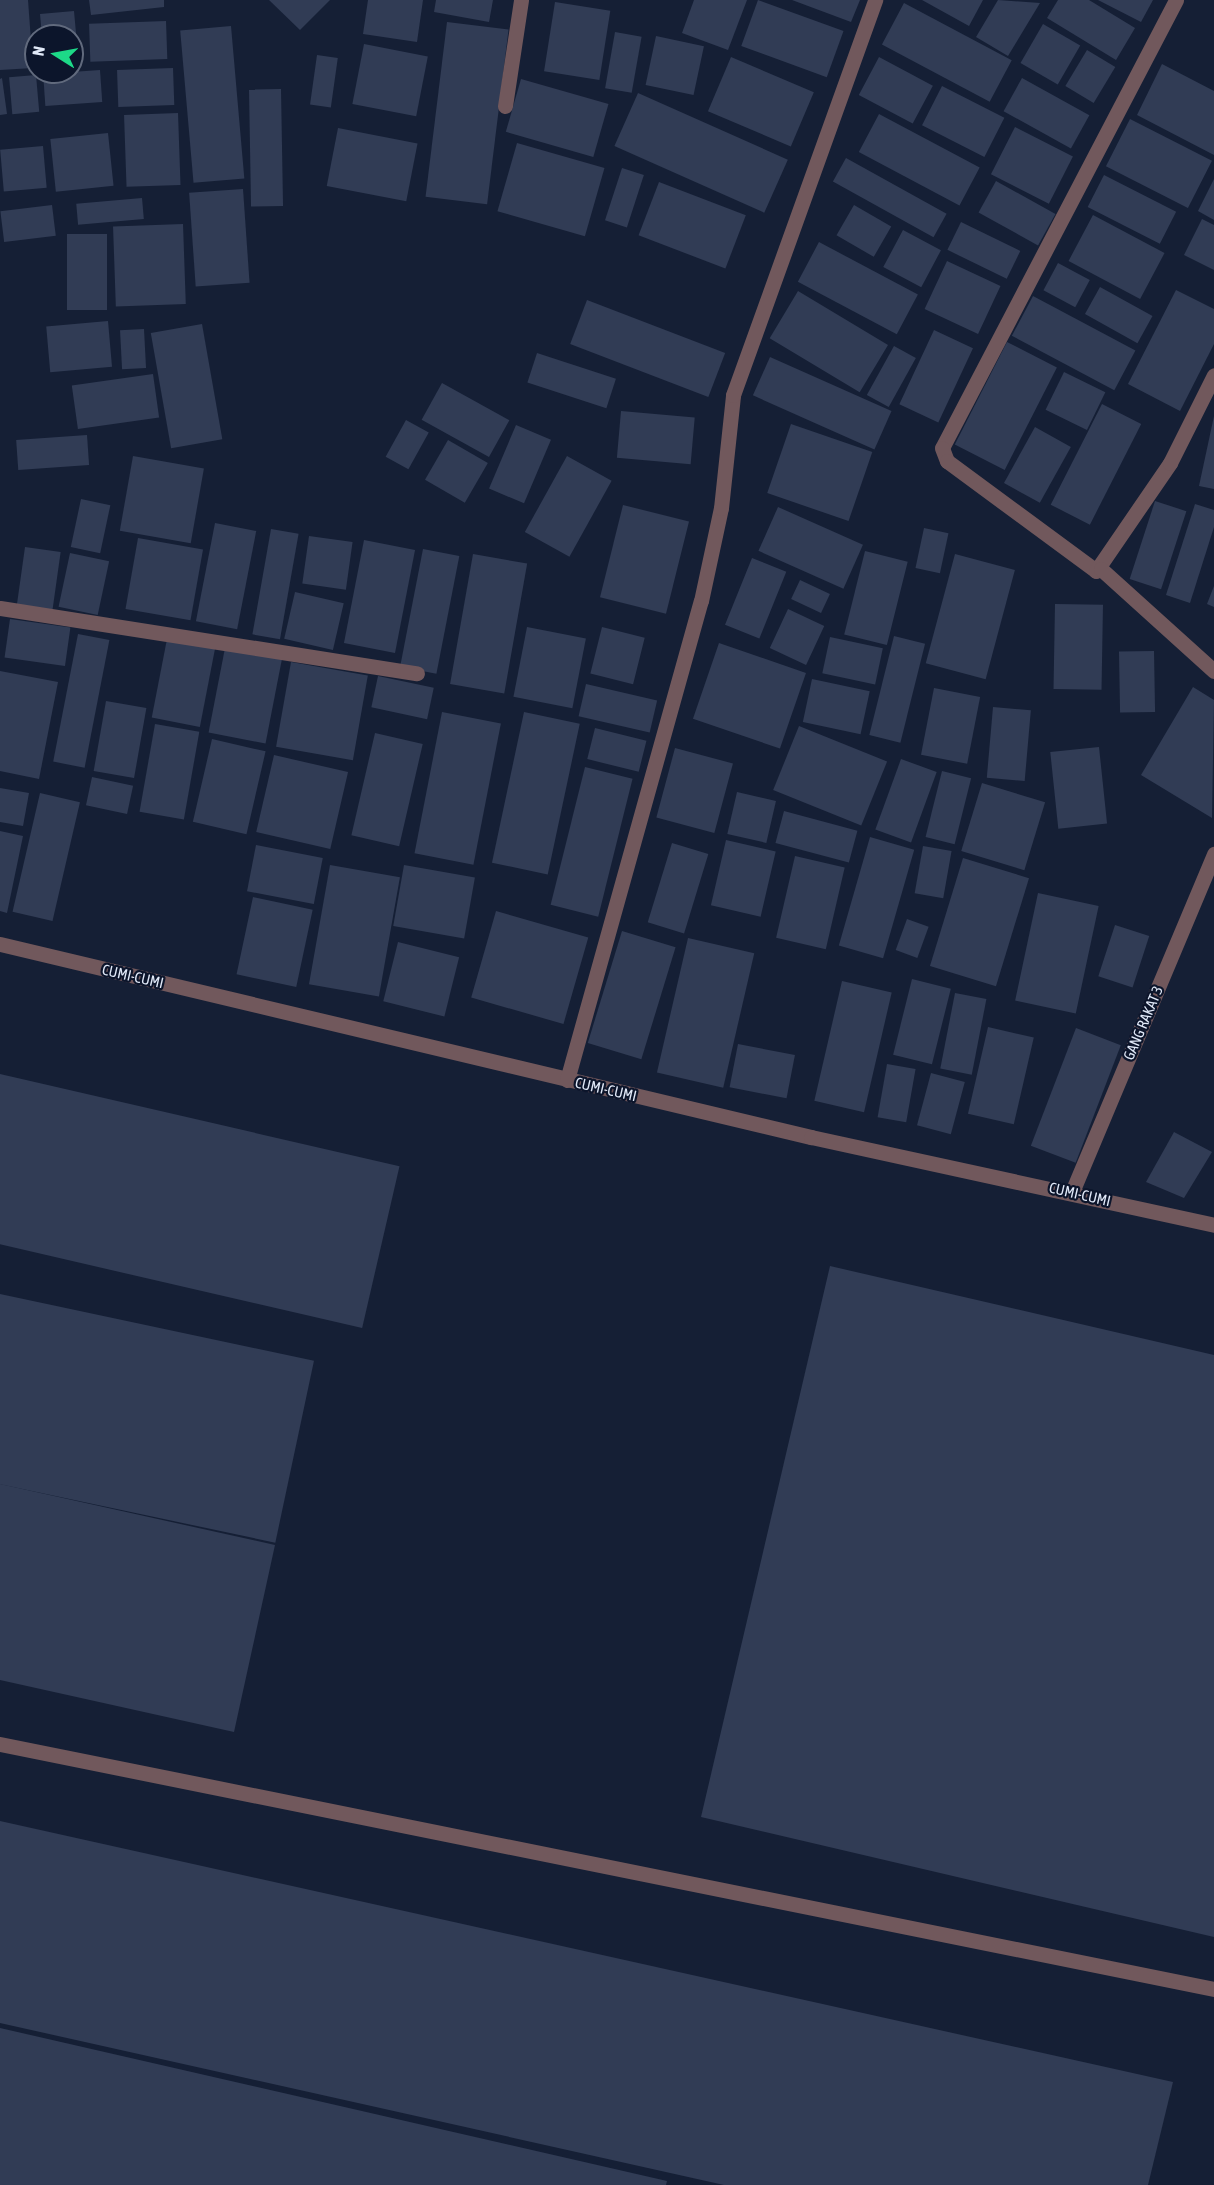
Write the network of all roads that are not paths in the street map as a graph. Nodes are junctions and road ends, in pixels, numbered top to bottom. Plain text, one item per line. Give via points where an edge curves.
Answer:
1 (521, 0) edge
2 (875, 0) edge
3 (1176, 0) edge
4 (506, 106) dead end
5 (1214, 375) edge
6 (1101, 569) junction
7 (0, 608) edge
8 (1214, 671) edge
9 (417, 673) dead end
10 (1214, 854) edge
11 (0, 944) edge
12 (567, 1080) junction
13 (1072, 1192) junction
14 (1214, 1225) edge
15 (0, 1744) edge
16 (1214, 1989) edge

1 - 4 street
2 - 12 street via 733,395 721,507 701,601
3 - 6 street via 942,448 947,460 965,474 1090,569
5 - 6 street via 1170,463
6 - 8 street
7 - 9 street
10 - 13 street, GANG RAKAT 3
11 - 12 street, CUMI-CUMI
12 - 13 street, CUMI-CUMI
13 - 14 street, CUMI-CUMI
15 - 16 street

